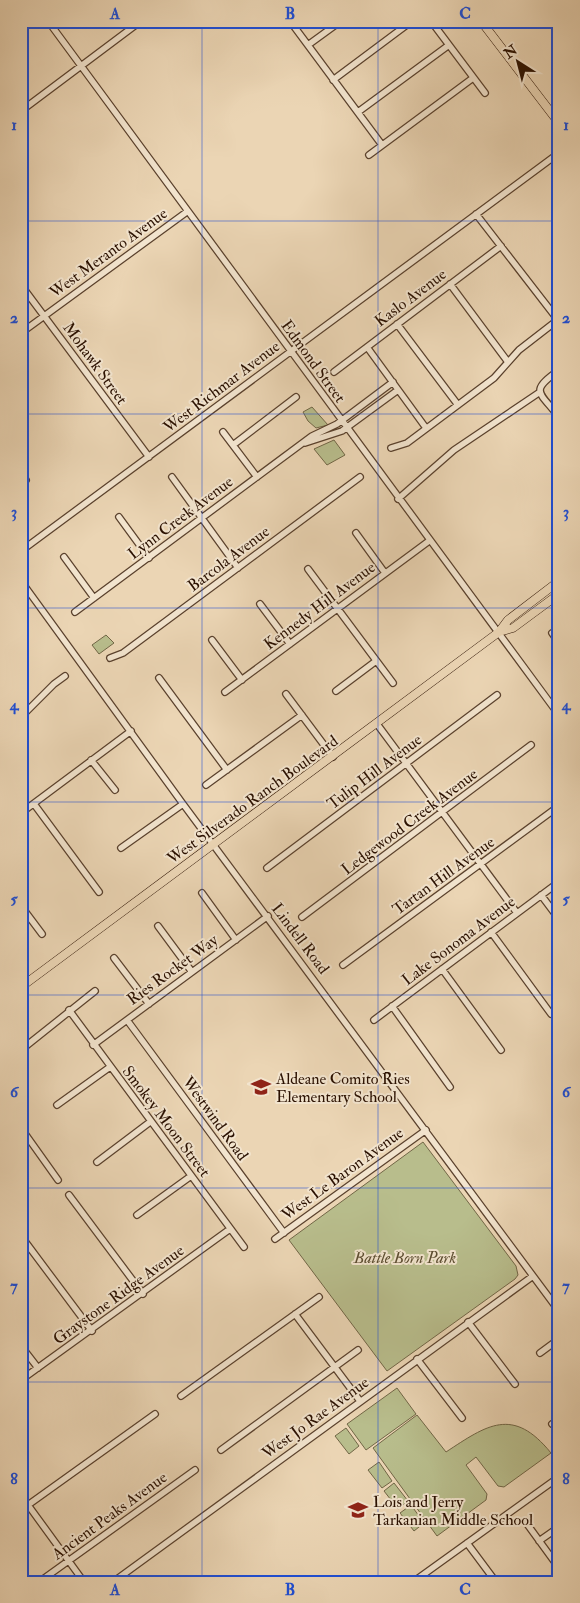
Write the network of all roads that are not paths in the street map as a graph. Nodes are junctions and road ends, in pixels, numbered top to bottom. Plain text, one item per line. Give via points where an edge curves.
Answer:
1 (48, 21) edge
2 (128, 21) edge
3 (141, 21) edge
4 (290, 21) edge
5 (341, 21) edge
6 (412, 21) edge
7 (441, 21) edge
8 (482, 21) edge
9 (433, 24) edge
10 (132, 27) junction
11 (308, 45) junction
12 (449, 46) junction
13 (82, 67) junction
14 (474, 78) junction
15 (333, 80) junction
16 (485, 92) dead end
17 (21, 111) edge
18 (358, 112) junction
19 (559, 123) edge
20 (382, 145) junction
21 (559, 153) edge
22 (369, 155) dead end
23 (188, 212) junction
24 (476, 214) junction
25 (502, 246) junction
26 (21, 284) edge
27 (450, 284) junction
28 (45, 316) junction
29 (558, 320) edge
30 (397, 324) junction
31 (21, 333) edge
32 (367, 347) junction
33 (290, 352) junction
34 (508, 362) junction
35 (559, 370) edge
36 (334, 372) dead end
37 (393, 382) junction
38 (398, 390) junction
39 (540, 390) junction
40 (296, 397) dead end
41 (458, 405) junction
42 (559, 418) edge
43 (341, 421) junction
44 (346, 428) junction
45 (426, 428) junction
46 (223, 432) dead end
47 (233, 445) junction
48 (301, 445) junction
49 (391, 448) dead end
50 (149, 457) junction
51 (172, 477) dead end
52 (257, 477) junction
53 (360, 477) dead end
54 (398, 499) junction
55 (119, 517) dead end
56 (202, 518) junction
57 (356, 533) dead end
58 (430, 540) junction
59 (21, 551) edge
60 (64, 557) dead end
61 (149, 558) junction
62 (238, 568) junction
63 (308, 569) dead end
64 (385, 573) junction
65 (21, 581) edge
66 (559, 581) edge
67 (559, 594) edge
68 (94, 598) junction
69 (260, 604) dead end
70 (337, 609) junction
71 (75, 612) dead end
72 (499, 632) junction
73 (552, 634) dead end
74 (212, 640) dead end
75 (559, 643) edge
76 (290, 644) junction
77 (110, 658) dead end
78 (376, 661) junction
79 (65, 676) dead end
80 (159, 678) dead end
81 (242, 680) junction
82 (393, 683) dead end
83 (336, 691) dead end
84 (225, 692) dead end
85 (286, 694) dead end
86 (496, 695) dead end
87 (559, 714) edge
88 (302, 715) junction
89 (21, 717) edge
90 (377, 724) junction
91 (131, 731) junction
92 (531, 746) dead end
93 (333, 756) junction
94 (91, 760) junction
95 (407, 764) junction
96 (227, 770) junction
97 (206, 785) dead end
98 (115, 790) dead end
99 (34, 804) junction
100 (183, 804) junction
101 (559, 806) edge
102 (21, 813) edge
103 (443, 813) junction
104 (214, 844) junction
105 (121, 848) dead end
106 (481, 864) junction
107 (267, 868) dead end
108 (559, 882) edge
109 (99, 892) dead end
110 (202, 893) dead end
111 (541, 895) junction
112 (21, 906) edge
113 (517, 913) junction
114 (268, 916) junction
115 (302, 917) dead end
116 (559, 919) edge
117 (158, 926) dead end
118 (491, 932) junction
119 (42, 934) dead end
120 (236, 940) junction
121 (114, 958) dead end
122 (342, 965) dead end
123 (442, 969) junction
124 (192, 972) junction
125 (21, 987) edge
126 (95, 991) dead end
127 (149, 1004) junction
128 (392, 1006) junction
129 (69, 1010) junction
130 (551, 1014) dead end
131 (127, 1020) junction
132 (374, 1020) dead end
133 (93, 1045) junction
134 (21, 1050) edge
135 (501, 1050) dead end
136 (110, 1067) junction
137 (450, 1087) dead end
138 (57, 1105) dead end
139 (150, 1122) junction
140 (21, 1128) edge
141 (426, 1130) junction
142 (97, 1162) dead end
143 (191, 1176) junction
144 (58, 1180) dead end
145 (69, 1196) dead end
146 (138, 1215) dead end
147 (230, 1230) junction
148 (284, 1233) junction
149 (21, 1236) edge
150 (275, 1239) dead end
151 (244, 1247) dead end
152 (533, 1276) junction
153 (143, 1294) junction
154 (319, 1297) dead end
155 (559, 1311) edge
156 (295, 1314) junction
157 (468, 1322) junction
158 (92, 1331) junction
159 (559, 1339) edge
160 (21, 1346) edge
161 (358, 1350) dead end
162 (540, 1353) dead end
163 (417, 1359) junction
164 (335, 1367) junction
165 (38, 1368) junction
166 (21, 1380) edge
167 (515, 1384) dead end
168 (181, 1396) dead end
169 (360, 1401) junction
170 (155, 1414) dead end
171 (462, 1418) dead end
172 (559, 1419) edge
173 (552, 1424) dead end
174 (220, 1450) dead end
175 (195, 1470) dead end
176 (559, 1477) edge
177 (28, 1505) junction
178 (21, 1510) edge
179 (527, 1524) dead end
180 (559, 1527) edge
181 (539, 1541) junction
182 (467, 1543) junction
183 (69, 1561) junction
184 (559, 1568) edge
185 (414, 1581) edge
186 (39, 1582) edge
187 (84, 1582) edge
188 (113, 1582) edge
189 (496, 1582) edge

1 - 13 street, Edmond Street
2 - 10 street
3 - 10 street
4 - 11 street
5 - 11 street
6 - 15 street
7 - 9 street
8 - 19 main road
9 - 12 street
10 - 13 street
11 - 15 street
12 - 14 street
12 - 18 street
13 - 17 street
13 - 23 street, Edmond Street
14 - 16 street
14 - 20 street
15 - 18 street
18 - 20 street
20 - 22 street
21 - 24 street, West Richmar Avenue
23 - 28 street, West Meranto Avenue
23 - 33 street, Edmond Street
24 - 25 street
24 - 33 street, West Richmar Avenue
25 - 27 street, Kaslo Avenue
25 - 29 street
26 - 28 street, Mohawk Street
27 - 30 street, Kaslo Avenue
27 - 34 street
28 - 31 street, West Meranto Avenue
28 - 50 street, Mohawk Street
29 - 34 street via 518,350
30 - 32 street, Kaslo Avenue
30 - 41 street
32 - 36 street, Kaslo Avenue
32 - 37 street
33 - 43 street, Edmond Street
33 - 50 street, West Richmar Avenue
34 - 41 street via 494,378
35 - 39 street via 542,382
37 - 38 street
37 - 43 street, Lynn Creek Avenue
38 - 44 street, Lynn Creek Avenue
38 - 45 street
39 - 42 street
39 - 54 street via 454,450
40 - 47 street
41 - 45 street
43 - 44 street, Edmond Street
43 - 48 street, Lynn Creek Avenue via 316,433
44 - 48 street, Lynn Creek Avenue
44 - 54 street, Edmond Street
45 - 49 street via 406,443
46 - 47 street
47 - 52 street
48 - 52 street, Lynn Creek Avenue
50 - 59 street, West Richmar Avenue
51 - 56 street
52 - 56 street, Lynn Creek Avenue
53 - 62 street, Barcola Avenue
54 - 58 street, Edmond Street
55 - 61 street
56 - 61 street, Lynn Creek Avenue
56 - 62 street
57 - 64 street
58 - 64 street, Kennedy Hill Avenue
58 - 72 street, Edmond Street
60 - 68 street
61 - 68 street, Lynn Creek Avenue
62 - 77 street, Barcola Avenue via 123,653
63 - 70 street
64 - 70 street, Kennedy Hill Avenue
65 - 91 street, Lindell Road
66 - 72 main road, West Silverado Ranch Boulevard via 508,620
67 - 72 main road, West Silverado Ranch Boulevard via 513,628
68 - 71 street, Lynn Creek Avenue
69 - 76 street
70 - 76 street, Kennedy Hill Avenue
70 - 78 street
72 - 87 street, Edmond Street
72 - 90 main road, West Silverado Ranch Boulevard
73 - 75 street
74 - 81 street
76 - 81 street, Kennedy Hill Avenue
78 - 82 street
78 - 83 street
79 - 89 street
80 - 96 street
81 - 84 street, Kennedy Hill Avenue
85 - 88 street
86 - 95 street, Tulip Hill Avenue
88 - 93 street
88 - 96 street
90 - 93 main road, West Silverado Ranch Boulevard
90 - 95 street
91 - 94 street
91 - 100 street, Lindell Road
92 - 103 street, Ledgewood Creek Avenue
93 - 104 main road, West Silverado Ranch Boulevard
94 - 98 street
94 - 99 street
95 - 103 street
95 - 107 street, Tulip Hill Avenue
96 - 97 street
99 - 102 street
99 - 109 street
100 - 104 street, Lindell Road
100 - 105 street
101 - 106 street, Tartan Hill Avenue
103 - 106 street
103 - 115 street, Ledgewood Creek Avenue
104 - 114 street, Lindell Road
104 - 125 main road, West Silverado Ranch Boulevard
106 - 113 street
106 - 122 street, Tartan Hill Avenue
108 - 111 street, Lake Sonoma Avenue
110 - 120 street
111 - 113 street, Lake Sonoma Avenue
111 - 116 street
112 - 119 street
113 - 118 street, Lake Sonoma Avenue
114 - 120 street, Ries Rocket Way
114 - 141 street, Lindell Road
117 - 124 street
118 - 123 street, Lake Sonoma Avenue
118 - 130 street
120 - 124 street, Ries Rocket Way
121 - 127 street
123 - 128 street, Lake Sonoma Avenue
123 - 135 street
124 - 127 street, Ries Rocket Way
126 - 129 street
127 - 131 street, Ries Rocket Way
128 - 132 street, Lake Sonoma Avenue
128 - 137 street
129 - 133 street, Smokey Moon Street
129 - 134 street
131 - 133 street, Ries Rocket Way
131 - 148 street, Westwind Road
133 - 136 street, Smokey Moon Street
136 - 138 street
136 - 139 street, Smokey Moon Street
139 - 142 street
139 - 143 street, Smokey Moon Street
140 - 144 street
141 - 148 street, West Le Baron Avenue
141 - 152 street, Lindell Road
143 - 146 street
143 - 147 street, Smokey Moon Street
145 - 153 street
147 - 151 street, Smokey Moon Street
147 - 153 street, Graystone Ridge Avenue
148 - 150 street, West Le Baron Avenue
149 - 158 street
152 - 155 street, Lindell Road
152 - 157 street, West Jo Rae Avenue
153 - 158 street, Graystone Ridge Avenue
154 - 156 street
156 - 164 street
156 - 168 street
157 - 163 street, West Jo Rae Avenue
157 - 167 street
158 - 165 street, Graystone Ridge Avenue
159 - 162 street
160 - 165 street
161 - 164 street
163 - 169 street, West Jo Rae Avenue
163 - 171 street
164 - 169 street
164 - 174 street
165 - 166 street, Graystone Ridge Avenue
169 - 188 street, West Jo Rae Avenue
170 - 177 street
172 - 173 street
175 - 183 street, Ancient Peaks Avenue
176 - 182 street
177 - 178 street
177 - 183 street
179 - 181 street
180 - 181 street
181 - 184 street
182 - 185 street
182 - 189 street
183 - 186 street, Ancient Peaks Avenue
183 - 187 street

